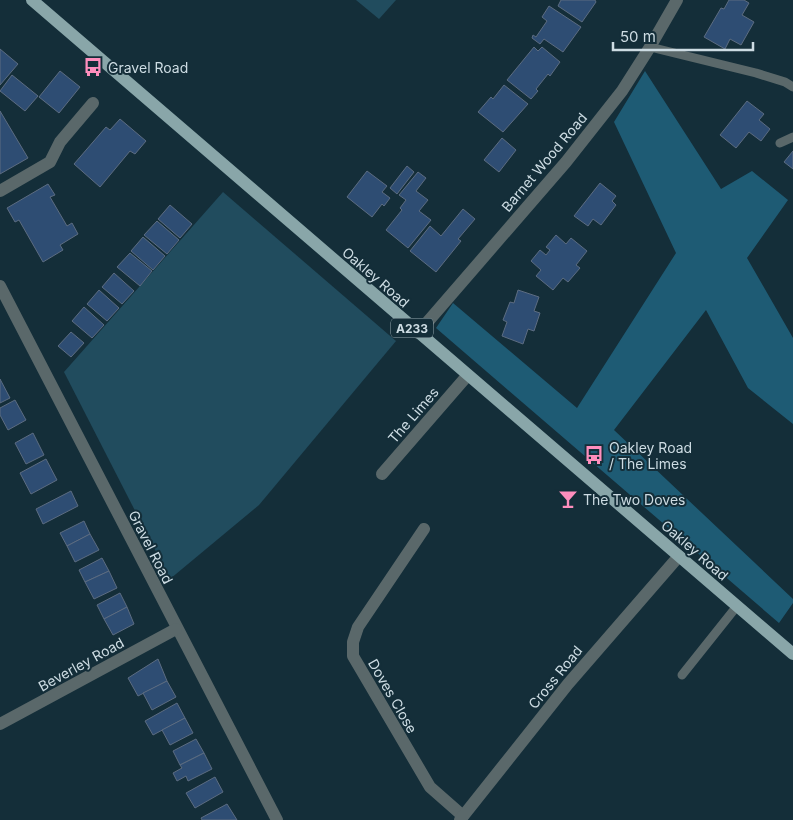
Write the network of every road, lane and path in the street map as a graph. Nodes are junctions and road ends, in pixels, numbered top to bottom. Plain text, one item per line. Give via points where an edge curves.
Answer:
1 (32, 0) edge
2 (677, 0) edge
3 (650, 47) junction
4 (793, 88) edge
5 (93, 103) dead end
6 (793, 137) edge
7 (780, 143) dead end
8 (0, 191) edge
9 (0, 286) edge
10 (418, 332) junction
11 (467, 376) junction
12 (382, 474) dead end
13 (424, 529) dead end
14 (678, 556) junction
15 (737, 606) junction
16 (176, 629) junction
17 (793, 654) edge
18 (682, 675) dead end
19 (0, 724) edge
20 (461, 818) edge
21 (277, 820) edge

1 - 10 main road, Oakley Road / A233
2 - 3 street, Barnet Wood Road
3 - 4 lane via 756,73 785,82
3 - 10 street, Barnet Wood Road via 622,91 566,162
5 - 8 street via 60,142 50,162
6 - 7 lane
9 - 16 street, Gravel Road
10 - 11 main road, Oakley Road / A233
11 - 12 street, The Limes
11 - 14 main road, Oakley Road / A233
13 - 20 street, Doves Close via 358,627 352,642 353,656 430,787
14 - 15 main road, Oakley Road / A233
14 - 20 street, Cross Road via 568,684
15 - 17 main road, Oakley Road / A233
15 - 18 lane
16 - 19 street, Beverley Road
16 - 21 street, Gravel Road

